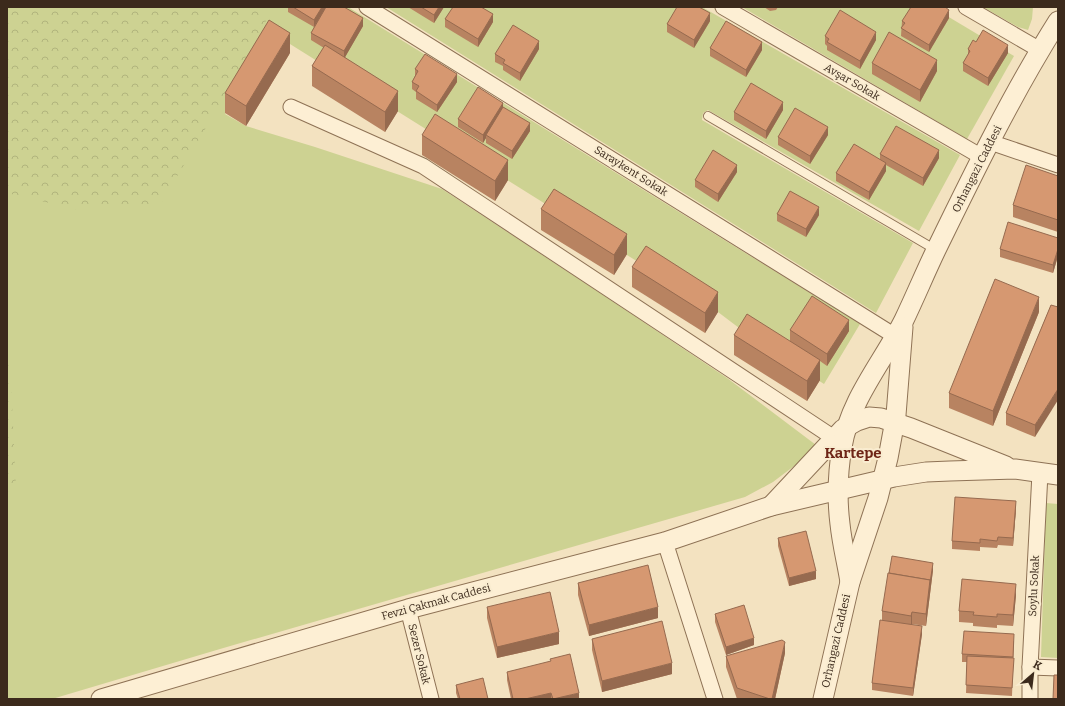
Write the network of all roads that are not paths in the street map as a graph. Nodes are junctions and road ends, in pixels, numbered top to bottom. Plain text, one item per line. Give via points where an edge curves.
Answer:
1 (367, 7) edge
2 (723, 7) edge
3 (966, 7) edge
4 (1058, 20) edge
5 (1040, 50) junction
6 (291, 107) dead end
7 (708, 116) dead end
8 (986, 149) junction
9 (1058, 164) edge
10 (936, 250) junction
11 (899, 329) junction
12 (895, 422) junction
13 (840, 433) junction
14 (1015, 469) junction
15 (1053, 473) edge
16 (883, 480) junction
17 (839, 490) junction
18 (771, 506) junction
19 (665, 542) junction
20 (850, 582) junction
21 (408, 609) junction
22 (1030, 667) junction
23 (1058, 668) edge
24 (101, 699) edge
25 (430, 699) edge
26 (715, 699) edge
27 (823, 699) edge
28 (1030, 699) edge

1 - 11 street, Saraykent Sokak
2 - 8 street, Avşar Sokak
3 - 5 street
4 - 5 street, Orhangazi Caddesi
5 - 8 street, Orhangazi Caddesi
6 - 13 street via 423,166
7 - 10 lane
8 - 9 street, Avşar Sokak
8 - 10 street, Orhangazi Caddesi
10 - 11 street, Orhangazi Caddesi
11 - 12 street, Orhangazi Caddesi via 899,387
11 - 13 street, Orhangazi Caddesi
12 - 13 street via 869,417 856,421
12 - 14 street
12 - 16 street, Orhangazi Caddesi
13 - 17 street, Orhangazi Caddesi via 842,447
13 - 18 street
14 - 15 street
14 - 16 street, Fevzi Çakmak Caddesi via 926,472
15 - 22 street, Soylu Sokak
16 - 17 street, Fevzi Çakmak Caddesi
16 - 20 street, Orhangazi Caddesi
17 - 18 street, Fevzi Çakmak Caddesi
17 - 20 street, Orhangazi Caddesi via 840,523
18 - 19 street, Fevzi Çakmak Caddesi
19 - 21 street, Fevzi Çakmak Caddesi
19 - 26 street
20 - 27 street, Orhangazi Caddesi
21 - 24 street, Fevzi Çakmak Caddesi
21 - 25 street, Sezer Sokak
22 - 23 street
22 - 28 street, Soylu Sokak

